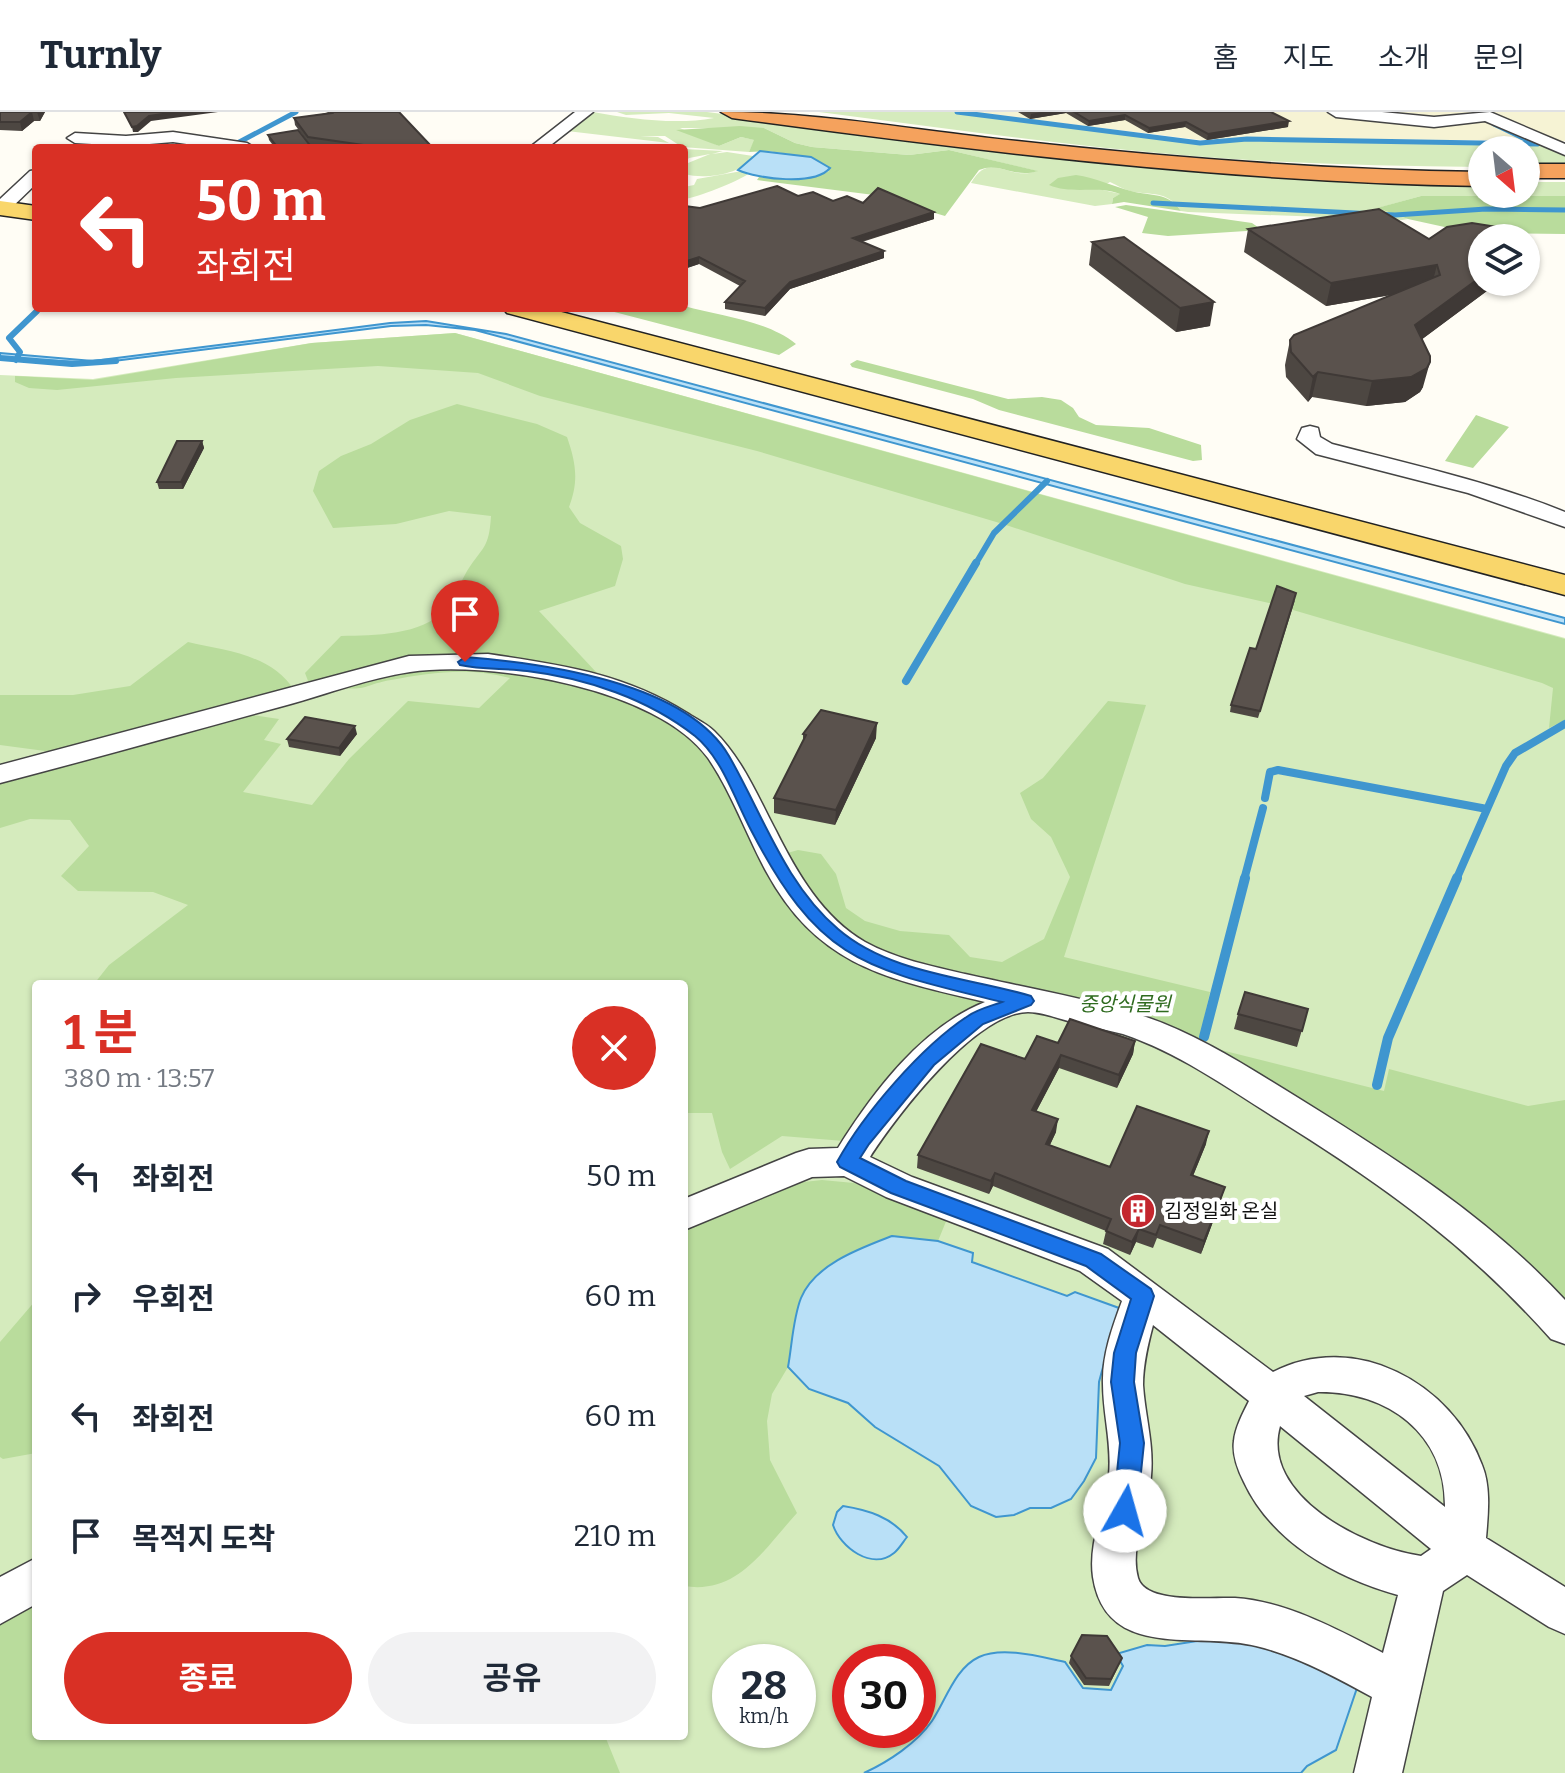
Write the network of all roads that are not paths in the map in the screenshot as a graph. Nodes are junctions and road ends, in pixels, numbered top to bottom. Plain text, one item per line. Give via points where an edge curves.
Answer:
1 (585, 112) edge
2 (732, 112) edge
3 (780, 112) edge
4 (1336, 112) edge
5 (93, 121) dead end
6 (70, 143) edge
7 (221, 144) edge
8 (542, 144) edge
9 (1565, 150) edge
10 (1468, 171) edge
11 (1540, 171) edge
12 (1565, 171) edge
13 (32, 179) edge
14 (1468, 179) edge
15 (1540, 179) edge
16 (1565, 179) edge
17 (0, 208) edge
18 (32, 212) edge
19 (531, 312) edge
20 (1310, 433) dead end
21 (1565, 520) edge
22 (1565, 585) edge
23 (0, 749) edge
24 (55, 759) junction
25 (0, 774) edge
26 (1024, 1001) junction
27 (848, 1162) junction
28 (688, 1213) edge
29 (1143, 1296) junction
30 (1565, 1327) edge
31 (1273, 1396) junction
32 (1462, 1547) junction
33 (1424, 1578) junction
34 (32, 1582) edge
35 (0, 1602) edge
36 (1565, 1612) edge
37 (1399, 1686) junction
38 (1378, 1773) edge

1 - 8 street
2 - 14 highway via 1133,162
3 - 10 highway via 1209,163
4 - 9 street via 1434,122 1487,116
5 - 6 street
6 - 7 street via 173,137
11 - 12 highway
13 - 17 street
15 - 16 highway
17 - 18 main road
19 - 22 main road
20 - 21 street via 1308,439 1324,449 1496,494
23 - 24 street
24 - 25 street
24 - 26 street via 409,664 488,662 567,674 642,697 703,735 720,755 802,902 854,950 903,971
26 - 27 street via 977,1019 927,1060 861,1138
26 - 30 street via 1145,1029 1241,1079 1452,1215 1493,1250
27 - 28 street via 809,1163
27 - 29 street via 899,1187 1094,1260
29 - 31 street
29 - 37 street via 1122,1382 1132,1443 1116,1551 1120,1592 1142,1613 1250,1622 1293,1635
31 - 32 street
31 - 32 street via 1307,1376 1333,1373 1365,1378 1410,1400 1448,1440 1463,1467
31 - 33 street via 1258,1424 1254,1451 1270,1492 1308,1531 1338,1549 1375,1567
32 - 33 street via 1445,1567
32 - 36 street
33 - 37 street
34 - 35 street
37 - 38 street

